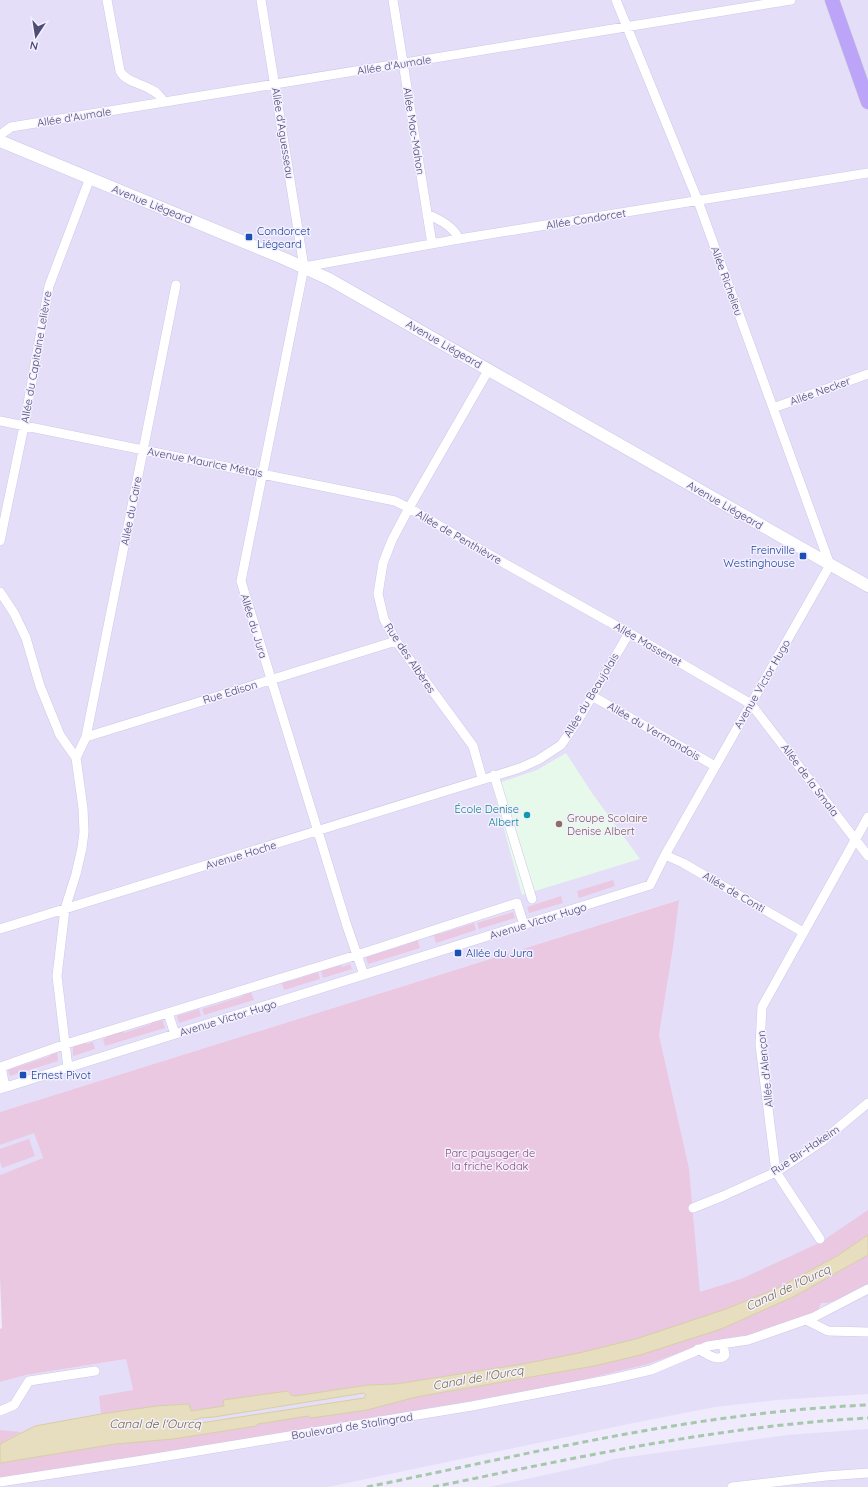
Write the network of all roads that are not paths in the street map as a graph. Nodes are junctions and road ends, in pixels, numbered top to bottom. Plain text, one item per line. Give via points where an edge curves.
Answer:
1 (107, 0) edge
2 (261, 0) edge
3 (393, 0) edge
4 (616, 0) edge
5 (791, 0) edge
6 (832, 0) edge
7 (842, 0) edge
8 (627, 27) junction
9 (403, 63) junction
10 (868, 72) edge
11 (275, 84) junction
12 (164, 102) junction
13 (868, 102) edge
14 (0, 135) edge
15 (0, 141) edge
16 (868, 173) edge
17 (90, 178) junction
18 (698, 201) junction
19 (427, 214) junction
20 (459, 239) junction
21 (432, 244) junction
22 (304, 267) junction
23 (176, 285) dead end
24 (294, 320) joint
25 (489, 369) junction
26 (867, 374) edge
27 (773, 408) junction
28 (0, 421) edge
29 (24, 426) junction
30 (143, 450) junction
31 (263, 474) junction
32 (409, 508) junction
33 (0, 540) edge
34 (830, 565) junction
35 (544, 585) joint
36 (868, 586) edge
37 (0, 592) edge
38 (629, 633) junction
39 (396, 641) junction
40 (271, 680) junction
41 (592, 696) junction
42 (751, 704) junction
43 (86, 737) junction
44 (76, 758) junction
45 (715, 766) junction
46 (494, 775) junction
47 (482, 778) junction
48 (868, 817) edge
49 (317, 831) junction
50 (855, 840) junction
51 (665, 855) junction
52 (868, 856) edge
53 (532, 899) dead end
54 (65, 909) junction
55 (524, 925) junction
56 (0, 929) edge
57 (803, 932) junction
58 (357, 955) junction
59 (364, 975) junction
60 (168, 1012) junction
61 (175, 1034) junction
62 (66, 1044) junction
63 (68, 1068) junction
64 (3, 1088) edge
65 (868, 1103) edge
66 (776, 1172) junction
67 (693, 1208) dead end
68 (820, 1239) dead end
69 (868, 1289) edge
70 (806, 1320) junction
71 (868, 1332) edge
72 (724, 1344) junction
73 (698, 1350) junction
74 (94, 1371) dead end
75 (0, 1411) edge
76 (868, 1473) edge
77 (0, 1482) edge
78 (16, 1483) edge
79 (767, 1484) edge
80 (732, 1487) edge

1 - 12 street via 122,76 150,88
2 - 11 street, Allée d'Aguesseau
3 - 9 street, Allée Mac-Mahon
4 - 8 street, Allée Richelieu
5 - 8 street, Allée d'Aumale
6 - 13 main road
7 - 10 main road
8 - 9 street, Allée d'Aumale
8 - 18 street, Allée Richelieu
9 - 11 street, Allée d'Aumale
9 - 19 street, Allée Mac-Mahon
11 - 12 street, Allée d'Aumale
11 - 22 street, Allée d'Aguesseau
12 - 14 street, Allée d'Aumale via 10,127
15 - 17 street, Avenue Liégeard
16 - 18 street, Allée Condorcet
17 - 22 street, Avenue Liégeard
17 - 29 street, Allée du Capitaine Lelièvre via 49,286
18 - 20 street, Allée Condorcet
18 - 27 street, Allée Richelieu
19 - 20 street via 449,226
19 - 21 street, Allée Mac-Mahon
20 - 21 street, Allée Condorcet
21 - 22 street, Allée Condorcet
22 - 24 street, Allée d'Aguesseau
22 - 25 street, Avenue Liégeard
23 - 30 street, Allée du Caire
24 - 31 street, Allée du Jura
25 - 32 street, Allée de Penthièvre
25 - 34 street, Avenue Liégeard
26 - 27 street, Allée Necker
27 - 34 street, Allée Richelieu
28 - 29 street, Avenue Maurice Métais
29 - 30 street, Avenue Maurice Métais
29 - 33 street, Allée du Capitaine Lelièvre
30 - 31 street, Avenue Maurice Métais
30 - 43 street, Allée du Caire
31 - 32 street, Avenue Maurice Métais via 395,501
31 - 40 street, Allée du Jura via 241,581
32 - 35 street, Allée de Penthièvre
32 - 39 street, Rue des Albères via 383,563 378,594 384,619
34 - 36 street, Avenue Liégeard
34 - 42 street, Avenue Victor Hugo
35 - 38 street, Allée Massenet
37 - 44 street via 26,638 40,686 60,735
38 - 41 street, Allée du Beaujolais
38 - 42 street, Allée Massenet
39 - 40 street, Rue Edison
39 - 47 street, Rue des Albères via 473,746
40 - 43 street, Rue Edison
40 - 49 street, Allée du Jura
41 - 45 street, Allée du Vermandois
41 - 46 street, Allée du Beaujolais via 561,744 538,760
42 - 45 street, Avenue Victor Hugo
42 - 50 street, Allée de la Smala
43 - 44 street
44 - 54 street via 84,832 78,868
45 - 51 street, Avenue Victor Hugo
46 - 47 street, Allée du Beaujolais
46 - 53 street
47 - 49 street, Avenue Hoche
48 - 50 street, Allée d'Alençon
49 - 54 street, Avenue Hoche
49 - 58 street, Allée du Jura
50 - 52 street, Allée de la Smala
50 - 57 street, Allée d'Alençon
51 - 55 street, Avenue Victor Hugo via 650,885
51 - 57 street, Allée de Conti
54 - 56 street, Avenue Hoche
54 - 62 street via 57,976
55 - 58 street, Avenue Victor Hugo via 517,903
55 - 59 street, Avenue Victor Hugo
57 - 66 street, Allée d'Alençon via 768,993 761,1012 760,1045
58 - 59 street, Allée du Jura
58 - 60 street, Avenue Victor Hugo
59 - 61 street, Avenue Victor Hugo
60 - 61 street
60 - 62 street, Avenue Victor Hugo
61 - 63 street, Avenue Victor Hugo
62 - 63 street
62 - 64 street, Avenue Victor Hugo via 1,1066
63 - 64 street, Avenue Victor Hugo
65 - 66 street, Rue Bir-Hakeim via 821,1142
66 - 67 street, Rue Bir-Hakeim
66 - 68 street, Allée d'Alençon
69 - 70 street, Boulevard de Stalingrad
70 - 71 street via 828,1331
70 - 72 street, Boulevard de Stalingrad via 748,1340
72 - 73 street, Boulevard de Stalingrad
72 - 73 street via 725,1355 718,1359
73 - 78 street, Boulevard de Stalingrad via 651,1370 607,1380 472,1406
74 - 75 street via 29,1381 14,1405
76 - 79 street
77 - 78 street, Boulevard de Stalingrad
79 - 80 street

